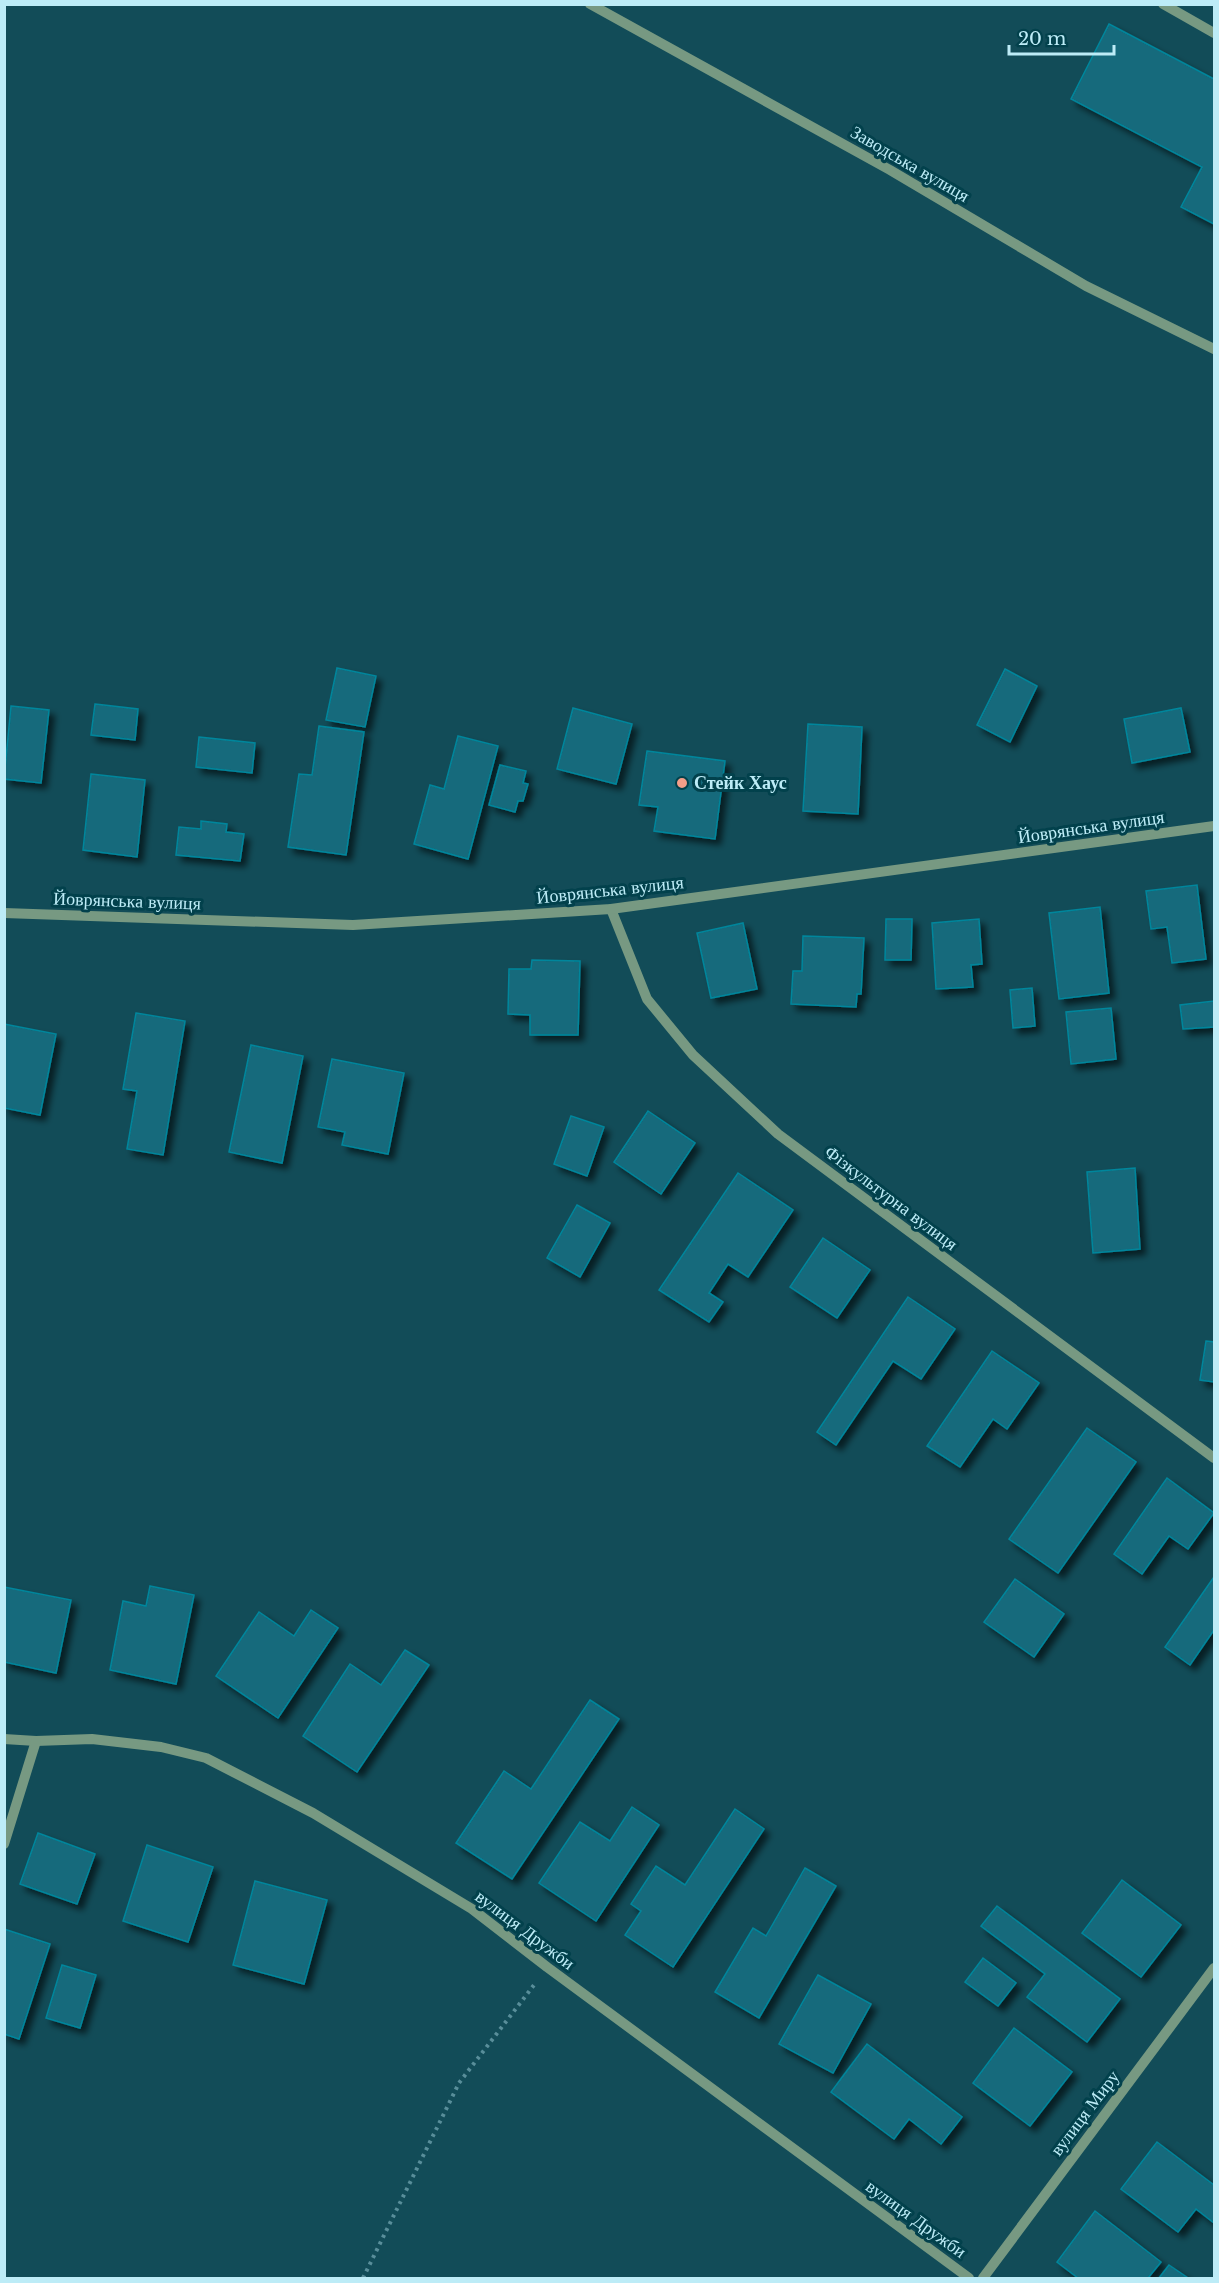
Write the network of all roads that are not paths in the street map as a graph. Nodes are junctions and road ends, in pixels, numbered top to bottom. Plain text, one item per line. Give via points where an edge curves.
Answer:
1 (590, 4) edge
2 (1163, 4) edge
3 (1215, 33) edge
4 (1215, 349) edge
5 (1215, 826) edge
6 (611, 909) junction
7 (4, 913) edge
8 (1215, 1458) edge
9 (4, 1739) edge
10 (36, 1741) junction
11 (4, 1844) edge
12 (1215, 1968) edge
13 (969, 2278) edge
14 (983, 2278) edge

1 - 4 street, Заводська вулиця via 890,170 1086,286
2 - 3 street
5 - 6 street, Йоврянська вулиця
6 - 7 street, Йоврянська вулиця via 353,925
6 - 8 street, Фізкультурна вулиця via 646,999 693,1055 778,1134
9 - 10 street, вулиця Дружби
10 - 11 street
10 - 13 street, вулиця Дружби via 92,1739 160,1747 206,1758 313,1813 472,1909
12 - 14 street, вулиця Миру

